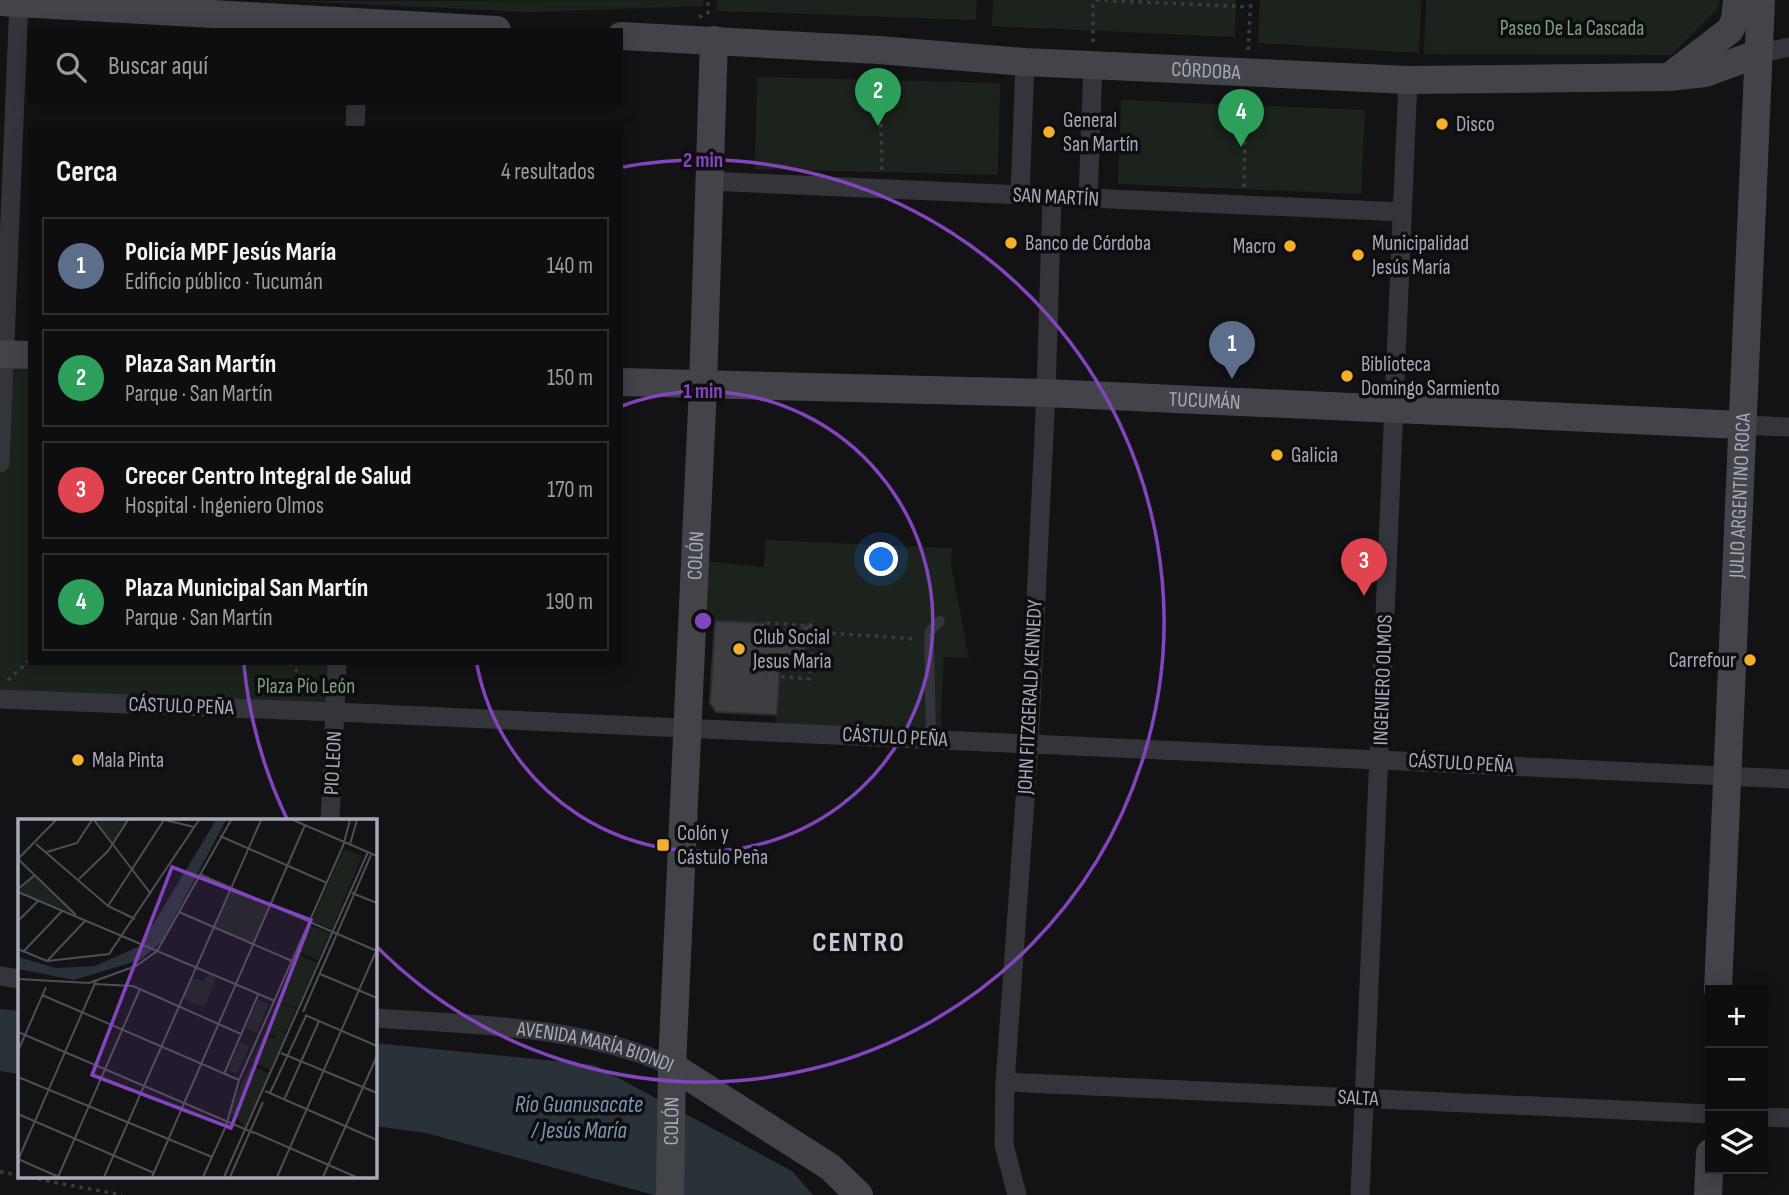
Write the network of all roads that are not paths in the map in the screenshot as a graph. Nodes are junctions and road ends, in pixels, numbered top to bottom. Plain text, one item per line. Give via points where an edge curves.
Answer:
1 (1737, 0) edge
2 (1761, 0) edge
3 (13, 2) edge
4 (359, 26) edge
5 (428, 28) edge
6 (623, 36) edge
7 (714, 40) junction
8 (1789, 47) edge
9 (1757, 54) junction
10 (1025, 62) junction
11 (1093, 65) junction
12 (1669, 77) junction
13 (1408, 80) junction
14 (356, 105) edge
15 (355, 126) edge
16 (709, 181) junction
17 (1020, 195) junction
18 (1052, 196) junction
19 (1088, 198) junction
20 (1402, 212) junction
21 (12, 354) edge
22 (623, 382) edge
23 (703, 386) junction
24 (1046, 393) junction
25 (1394, 409) junction
26 (1741, 425) junction
27 (1789, 427) edge
28 (0, 463) edge
29 (940, 621) dead end
30 (337, 665) edge
31 (0, 699) edge
32 (336, 712) junction
33 (688, 728) junction
34 (931, 739) junction
35 (1029, 744) junction
36 (1380, 760) junction
37 (1728, 776) junction
38 (1789, 779) edge
39 (330, 819) edge
40 (0, 976) edge
41 (18, 979) edge
42 (1718, 985) edge
43 (376, 1018) edge
44 (672, 1078) junction
45 (1005, 1082) junction
46 (1364, 1098) junction
47 (1705, 1114) edge
48 (1768, 1117) edge
49 (1789, 1118) edge
50 (1710, 1174) edge
51 (670, 1195) edge
52 (859, 1195) edge
53 (1017, 1195) edge
54 (1360, 1195) edge
55 (1709, 1195) edge

1 - 12 street via 1730,30
2 - 9 street, JULIO ARGENTINO ROCA
3 - 4 street
3 - 21 street
4 - 5 street
6 - 7 street, CÓRDOBA
7 - 10 street, CÓRDOBA
7 - 16 street, COLÓN
8 - 9 street, CÓRDOBA
9 - 12 street, CÓRDOBA via 1704,73
9 - 26 street, JULIO ARGENTINO ROCA
10 - 11 street, CÓRDOBA
10 - 17 street
11 - 13 street, CÓRDOBA
11 - 19 street
12 - 13 street, CÓRDOBA
13 - 20 street, INGENIERO OLMOS
14 - 15 street
16 - 17 street, SAN MARTÍN
16 - 23 street, COLÓN
17 - 18 street, SAN MARTÍN
18 - 19 street, SAN MARTÍN
18 - 24 street, JOHN FITZGERALD KENNEDY
19 - 20 street, SAN MARTÍN
20 - 25 street, INGENIERO OLMOS
21 - 28 street
22 - 23 street, TUCUMÁN
23 - 24 street, TUCUMÁN
23 - 33 street, COLÓN
24 - 25 street, TUCUMÁN
24 - 35 street, JOHN FITZGERALD KENNEDY
25 - 26 street, TUCUMÁN
25 - 36 street, INGENIERO OLMOS
26 - 27 street, TUCUMÁN
26 - 37 street, JULIO ARGENTINO ROCA
29 - 34 lane via 929,639
30 - 32 street, PIO LEON
31 - 32 street, CÁSTULO PEÑA
32 - 33 street, CÁSTULO PEÑA
32 - 39 street, PIO LEON
33 - 34 street, CÁSTULO PEÑA
33 - 44 street, COLÓN
34 - 35 street, CÁSTULO PEÑA
35 - 36 street, CÁSTULO PEÑA
35 - 45 street, JOHN FITZGERALD KENNEDY
36 - 37 street, CÁSTULO PEÑA
36 - 46 street, INGENIERO OLMOS
37 - 38 street, CÁSTULO PEÑA
37 - 42 street, JULIO ARGENTINO ROCA
40 - 41 street
43 - 44 street, AVENIDA MARÍA BIONDI via 565,1035 636,1050
44 - 51 street, COLÓN
44 - 52 street, AVENIDA MARÍA BIONDI via 831,1167
45 - 46 street, SALTA
45 - 53 street, JOHN FITZGERALD KENNEDY via 1004,1145
46 - 47 street, SALTA
46 - 54 street, INGENIERO OLMOS
48 - 49 street
50 - 55 street

